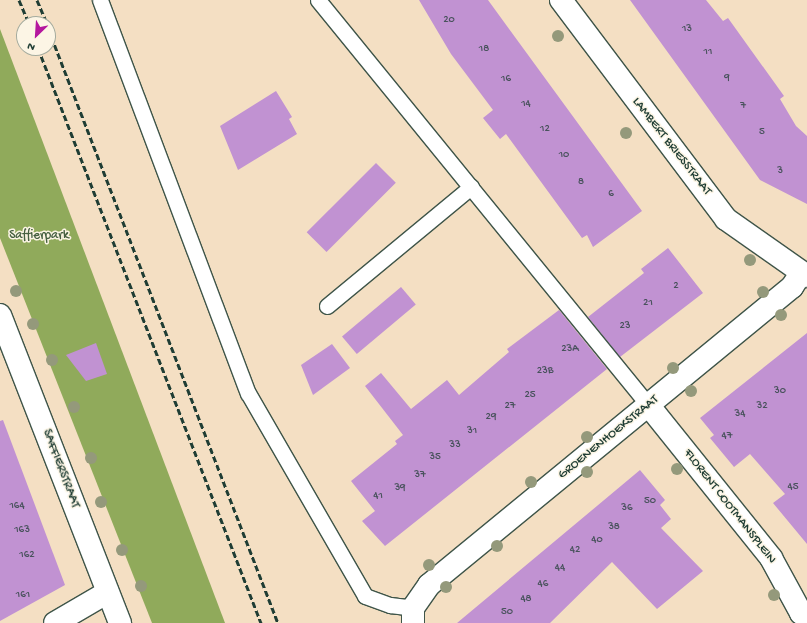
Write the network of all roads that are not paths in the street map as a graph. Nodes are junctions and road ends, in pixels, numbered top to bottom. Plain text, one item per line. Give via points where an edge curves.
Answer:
1 (100, 0) edge
2 (318, 0) edge
3 (561, 0) edge
4 (471, 187) junction
5 (804, 275) edge
6 (327, 306) dead end
7 (0, 315) edge
8 (649, 406) junction
9 (108, 592) junction
10 (413, 616) edge
11 (802, 617) edge
12 (55, 623) edge
13 (120, 623) edge

1 - 10 lane via 248,393 364,596
2 - 4 lane
3 - 5 street, LAMBERT BRIESSTRAAT via 726,219
4 - 6 lane
4 - 8 lane
5 - 8 street, GROENENHOEKSTRAAT
7 - 9 street, SAFFIERSTRAAT
8 - 10 street, GROENENHOEKSTRAAT via 429,585
8 - 11 street, FLORENT COOTMANSPLEIN via 771,558
9 - 12 street
9 - 13 street, SAFFIERSTRAAT

